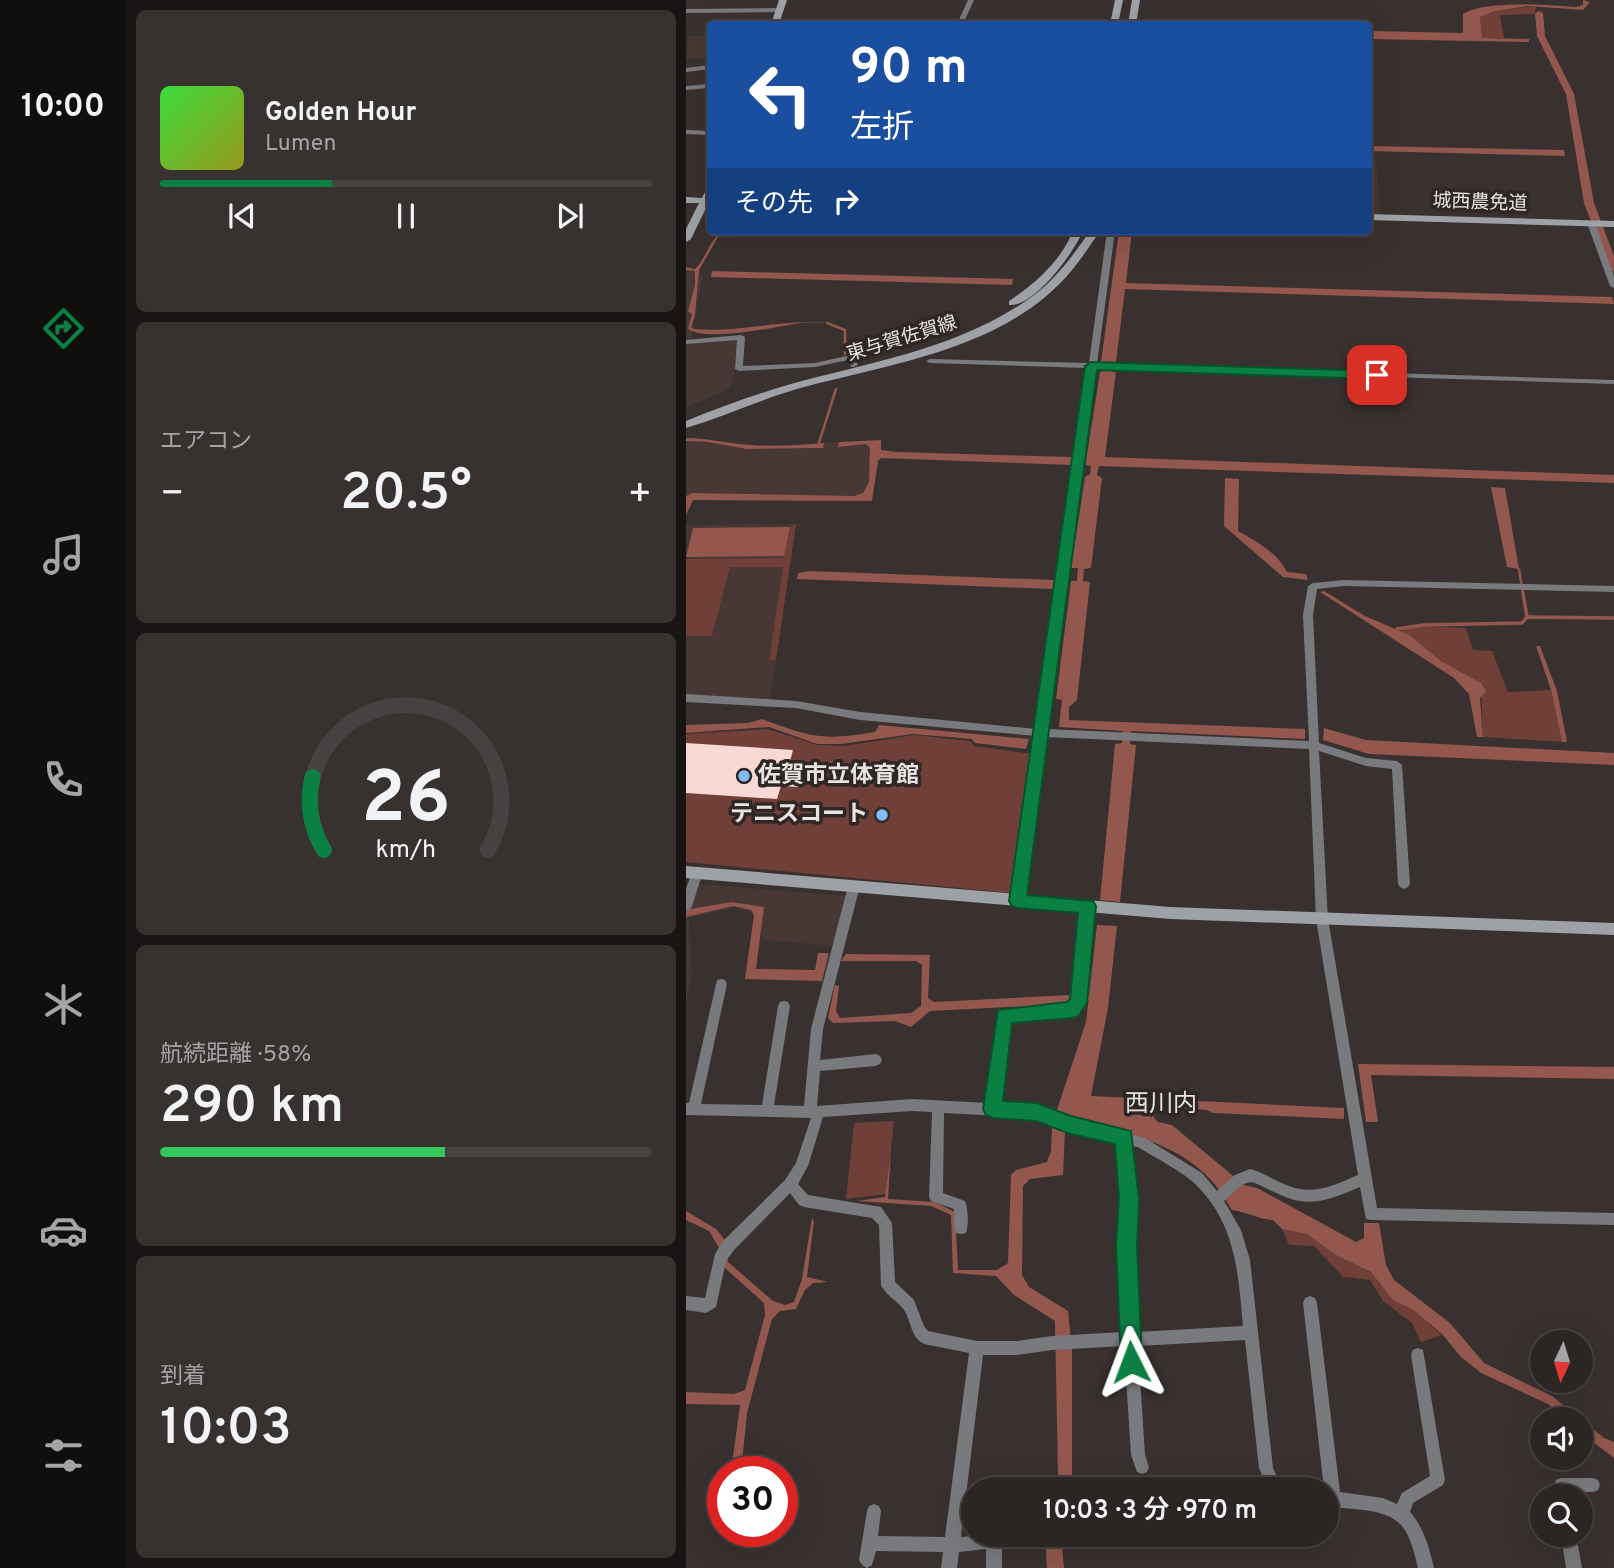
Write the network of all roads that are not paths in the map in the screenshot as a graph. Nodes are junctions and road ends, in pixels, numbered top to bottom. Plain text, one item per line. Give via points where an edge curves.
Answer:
1 (783, 0) edge
2 (971, 0) edge
3 (1119, 0) edge
4 (1136, 0) edge
5 (779, 10) junction
6 (686, 11) edge
7 (776, 21) edge
8 (961, 21) edge
9 (1115, 21) edge
10 (1132, 21) edge
11 (707, 67) edge
12 (686, 70) edge
13 (707, 86) edge
14 (686, 88) edge
15 (686, 132) edge
16 (707, 134) edge
17 (686, 200) edge
18 (707, 200) edge
19 (707, 201) edge
20 (1372, 217) edge
21 (1596, 223) junction
22 (1614, 224) edge
23 (690, 225) edge
24 (1076, 235) edge
25 (1093, 235) edge
26 (1111, 235) edge
27 (686, 239) edge
28 (1614, 286) edge
29 (686, 342) edge
30 (930, 361) dead end
31 (854, 365) junction
32 (1097, 366) junction
33 (1614, 383) edge
34 (686, 416) edge
35 (686, 425) edge
36 (1614, 589) edge
37 (686, 698) edge
38 (1042, 733) junction
39 (1313, 745) junction
40 (692, 872) edge
41 (1404, 884) dead end
42 (853, 886) junction
43 (1018, 901) junction
44 (686, 906) edge
45 (1087, 906) junction
46 (1322, 919) junction
47 (1614, 929) edge
48 (722, 984) dead end
49 (784, 1006) dead end
50 (876, 1060) dead end
51 (816, 1066) junction
52 (938, 1106) junction
53 (690, 1109) edge
54 (993, 1109) junction
55 (767, 1110) junction
56 (815, 1111) junction
57 (1124, 1137) junction
58 (1365, 1178) junction
59 (790, 1184) junction
60 (1219, 1198) junction
61 (1614, 1219) edge
62 (961, 1228) dead end
63 (686, 1303) edge
64 (1310, 1303) dead end
65 (1251, 1333) junction
66 (1130, 1338) junction
67 (977, 1348) junction
68 (1418, 1355) dead end
69 (1142, 1467) dead end
70 (1270, 1477) edge
71 (1328, 1477) edge
72 (1339, 1500) edge
73 (874, 1511) dead end
74 (1402, 1512) junction
75 (870, 1543) junction
76 (953, 1545) junction
77 (1571, 1547) edge
78 (867, 1560) dead end
79 (949, 1568) edge
80 (995, 1568) edge
81 (1426, 1568) edge
82 (1574, 1568) edge

1 - 5 main road
2 - 8 street
3 - 9 main road
4 - 10 main road
5 - 6 street
5 - 7 main road
11 - 12 street
13 - 14 street
15 - 16 street
17 - 18 main road
19 - 23 main road
20 - 21 main road, 城西農免道
21 - 22 main road, 城西農免道
21 - 28 street
23 - 27 main road
24 - 31 main road, 東与賀佐賀線 via 1061,262 1004,310 949,337
25 - 35 main road, 東与賀佐賀線 via 1057,282 987,329 922,355 794,387
26 - 32 street
29 - 31 street via 741,337 739,369 851,358
30 - 32 street
31 - 34 main road, 東与賀佐賀線 via 781,380
32 - 33 street
32 - 38 street
36 - 39 street via 1313,586 1308,615
37 - 38 street via 806,705 860,716
38 - 39 street
38 - 43 street
39 - 41 street via 1366,762 1397,765
39 - 46 street
40 - 42 main road
40 - 44 street
42 - 43 main road
42 - 51 street via 817,1029
43 - 45 main road
45 - 46 main road
45 - 54 street via 1079,999 1071,1010 1004,1015
46 - 47 main road
46 - 58 street
48 - 53 street
49 - 55 street
50 - 51 street
51 - 56 street
52 - 54 street
52 - 56 street
52 - 62 street via 936,1197 960,1205
53 - 55 street
54 - 57 street via 1036,1112
55 - 56 street
56 - 59 street via 802,1166
57 - 60 street via 1178,1163
57 - 66 street
58 - 60 street via 1312,1196 1293,1194 1250,1175
58 - 61 street via 1371,1214
59 - 63 street via 729,1245 720,1259 711,1302 706,1306
59 - 67 street via 804,1201 876,1212 884,1223 888,1285 909,1305 919,1331 924,1337
60 - 65 street via 1243,1260
64 - 71 street
65 - 66 street
65 - 70 street
66 - 67 street
66 - 69 street
67 - 76 street
68 - 74 street via 1438,1480 1408,1498
72 - 74 street via 1381,1504
73 - 75 street
74 - 81 street via 1415,1527
75 - 76 street
75 - 78 street
76 - 79 street
76 - 80 street via 994,1541
77 - 82 street

